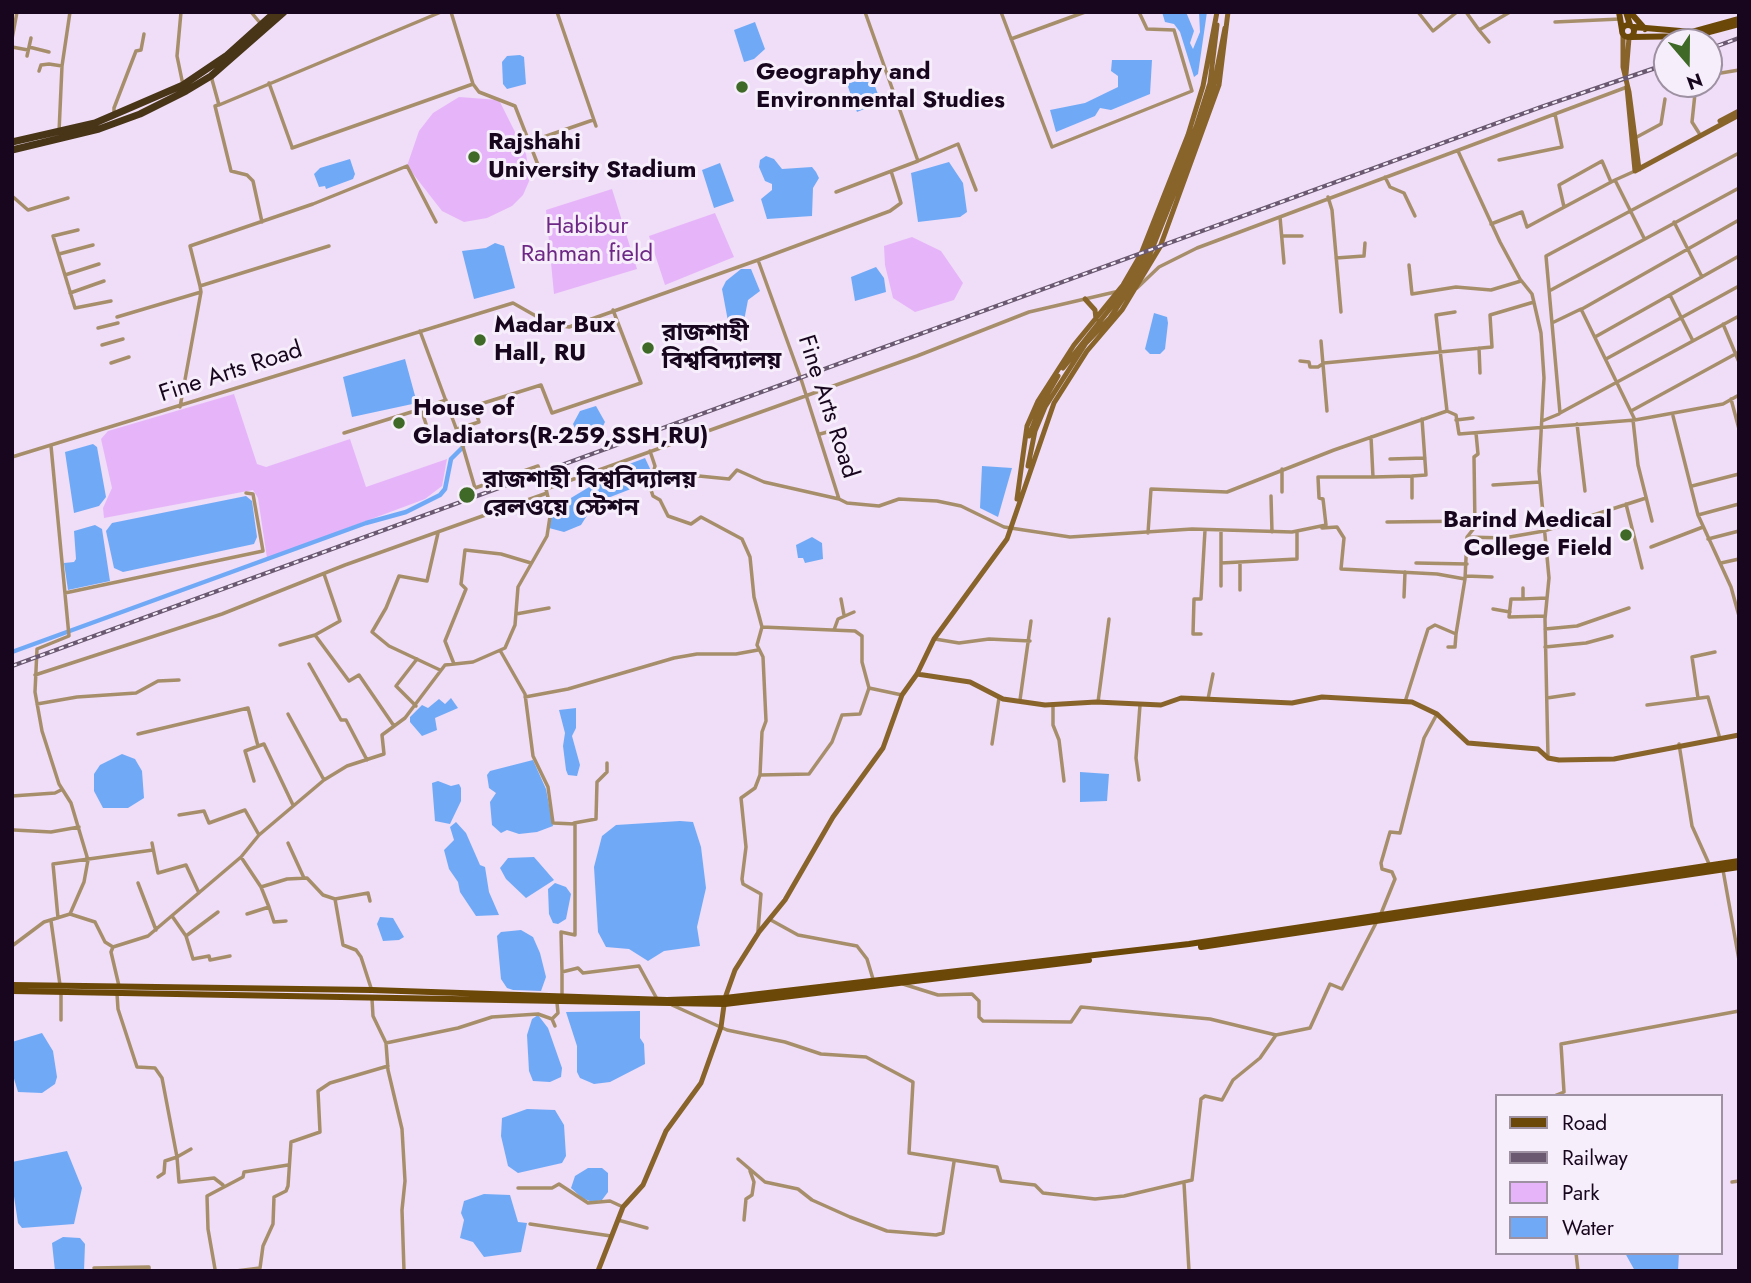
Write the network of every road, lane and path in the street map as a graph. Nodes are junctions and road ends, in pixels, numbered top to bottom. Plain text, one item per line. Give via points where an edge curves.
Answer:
1 (17, 12) edge
2 (70, 12) edge
3 (181, 12) edge
4 (251, 12) edge
5 (275, 12) edge
6 (284, 12) edge
7 (441, 12) edge
8 (451, 12) edge
9 (557, 12) edge
10 (865, 12) edge
11 (1001, 12) edge
12 (1085, 12) edge
13 (1139, 12) edge
14 (1217, 12) edge
15 (1418, 12) edge
16 (1457, 12) edge
17 (1466, 12) edge
18 (1510, 12) edge
19 (1628, 12) edge
20 (1228, 13) edge
21 (1619, 15) edge
22 (1739, 21) edge
23 (1555, 22) dead end
24 (1632, 26) junction
25 (263, 27) junction
26 (1479, 30) junction
27 (1647, 30) junction
28 (145, 34) dead end
29 (1626, 35) junction
30 (31, 37) dead end
31 (1220, 37) junction
32 (12, 39) edge
33 (1011, 39) junction
34 (1489, 42) dead end
35 (12, 47) edge
36 (28, 51) junction
37 (49, 52) dead end
38 (62, 66) junction
39 (39, 71) dead end
40 (211, 76) junction
41 (269, 83) junction
42 (473, 84) junction
43 (183, 85) junction
44 (1627, 87) junction
45 (1695, 98) edge
46 (1665, 99) dead end
47 (219, 104) junction
48 (1739, 113) edge
49 (1555, 114) junction
50 (114, 116) junction
51 (594, 120) junction
52 (596, 126) dead end
53 (1699, 134) junction
54 (59, 136) junction
55 (1635, 138) junction
56 (12, 142) edge
57 (529, 142) junction
58 (12, 150) edge
59 (1458, 151) junction
60 (1739, 153) edge
61 (918, 160) junction
62 (1499, 160) dead end
63 (1636, 169) junction
64 (540, 170) dead end
65 (891, 170) junction
66 (1385, 177) junction
67 (1613, 181) junction
68 (1739, 188) edge
69 (976, 190) dead end
70 (836, 192) dead end
71 (12, 196) edge
72 (1328, 197) junction
73 (68, 198) dead end
74 (1564, 207) junction
75 (1630, 211) junction
76 (1280, 216) junction
77 (1415, 216) dead end
78 (1739, 220) edge
79 (262, 222) junction
80 (436, 222) dead end
81 (1674, 222) junction
82 (1491, 224) junction
83 (78, 230) dead end
84 (1283, 236) junction
85 (1302, 236) dead end
86 (1644, 238) junction
87 (1365, 243) dead end
88 (93, 245) dead end
89 (329, 246) dead end
90 (1687, 248) junction
91 (59, 254) junction
92 (1739, 256) edge
93 (1336, 258) junction
94 (758, 260) junction
95 (1284, 263) dead end
96 (99, 264) dead end
97 (1409, 265) dead end
98 (65, 275) junction
99 (1702, 277) junction
100 (104, 281) dead end
101 (1521, 281) junction
102 (200, 286) junction
103 (1739, 286) edge
104 (1137, 288) junction
105 (1551, 290) junction
106 (201, 292) junction
107 (1118, 292) junction
108 (71, 293) junction
109 (1670, 295) junction
110 (1085, 299) junction
111 (111, 301) dead end
112 (1534, 302) junction
113 (1581, 309) junction
114 (613, 310) junction
115 (1341, 312) dead end
116 (1455, 312) dead end
117 (1739, 316) edge
118 (117, 317) dead end
119 (1681, 318) junction
120 (1096, 319) junction
121 (1554, 322) junction
122 (118, 323) dead end
123 (1723, 324) junction
124 (98, 328) dead end
125 (420, 331) junction
126 (1595, 337) junction
127 (123, 339) dead end
128 (1321, 341) dead end
129 (1693, 341) junction
130 (102, 345) dead end
131 (1479, 348) junction
132 (1438, 351) junction
133 (1737, 353) edge
134 (129, 357) dead end
135 (1605, 359) junction
136 (1300, 361) dead end
137 (1739, 362) edge
138 (111, 363) dead end
139 (1322, 364) junction
140 (1480, 373) dead end
141 (1616, 383) junction
142 (806, 395) junction
143 (1739, 395) edge
144 (1731, 399) junction
145 (446, 400) junction
146 (180, 407) junction
147 (421, 409) junction
148 (1327, 411) dead end
149 (1447, 411) junction
150 (1631, 411) junction
151 (1560, 414) junction
152 (1673, 415) junction
153 (1473, 418) dead end
154 (1422, 419) junction
155 (1456, 420) junction
156 (1634, 420) junction
157 (426, 424) dead end
158 (1541, 424) junction
159 (1577, 424) junction
160 (457, 429) junction
161 (1739, 429) edge
162 (831, 431) dead end
163 (344, 433) dead end
164 (1476, 433) junction
165 (820, 434) junction
166 (1371, 437) junction
167 (51, 446) junction
168 (650, 451) junction
169 (1027, 456) junction
170 (12, 457) edge
171 (1425, 458) junction
172 (1390, 459) dead end
173 (1282, 469) junction
174 (1020, 470) junction
175 (1028, 472) junction
176 (1739, 474) edge
177 (1412, 476) junction
178 (1373, 477) junction
179 (651, 481) junction
180 (1540, 482) junction
181 (1493, 485) dead end
182 (1692, 486) dead end
183 (546, 491) junction
184 (1585, 491) dead end
185 (1282, 492) dead end
186 (246, 493) dead end
187 (1271, 496) dead end
188 (1412, 498) dead end
189 (1646, 498) junction
190 (839, 499) junction
191 (1626, 504) junction
192 (1739, 504) edge
193 (1017, 506) junction
194 (1698, 515) junction
195 (1475, 521) junction
196 (1652, 521) dead end
197 (1387, 522) dead end
198 (1013, 527) junction
199 (1703, 527) junction
200 (1304, 529) junction
201 (1205, 530) junction
202 (1221, 531) junction
203 (1296, 531) junction
204 (1544, 531) junction
205 (1739, 531) edge
206 (438, 533) junction
207 (1148, 533) junction
208 (1272, 533) junction
209 (1467, 537) junction
210 (1708, 539) junction
211 (1651, 547) dead end
212 (1739, 559) edge
213 (1240, 562) junction
214 (531, 563) junction
215 (1220, 563) junction
216 (1416, 563) dead end
217 (1721, 563) junction
218 (1467, 564) junction
219 (1642, 568) dead end
220 (1405, 572) junction
221 (324, 573) junction
222 (1466, 577) junction
223 (1492, 577) dead end
224 (1221, 586) dead end
225 (1523, 588) dead end
226 (1240, 590) dead end
227 (65, 593) junction
228 (1404, 597) dead end
229 (1547, 598) junction
230 (841, 599) dead end
231 (1523, 599) junction
232 (549, 608) dead end
233 (1629, 608) dead end
234 (1493, 609) dead end
235 (854, 612) dead end
236 (1510, 612) junction
237 (516, 614) junction
238 (844, 615) junction
239 (1545, 616) junction
240 (1739, 616) edge
241 (1110, 619) dead end
242 (1031, 621) dead end
243 (762, 627) junction
244 (1545, 629) junction
245 (834, 630) junction
246 (1201, 634) dead end
247 (1456, 634) junction
248 (315, 635) junction
249 (1612, 636) dead end
250 (934, 639) junction
251 (1030, 641) junction
252 (280, 645) dead end
253 (1448, 647) dead end
254 (1545, 647) junction
255 (760, 650) junction
256 (501, 652) junction
257 (1715, 652) dead end
258 (416, 659) junction
259 (309, 664) dead end
260 (454, 664) junction
261 (440, 670) junction
262 (917, 674) junction
263 (1213, 674) dead end
264 (35, 675) junction
265 (179, 680) dead end
266 (869, 688) junction
267 (1574, 694) dead end
268 (902, 695) junction
269 (525, 697) junction
270 (999, 698) junction
271 (1547, 698) junction
272 (1699, 698) junction
273 (1208, 699) junction
274 (1020, 702) junction
275 (1098, 702) junction
276 (1405, 702) junction
277 (37, 704) junction
278 (1053, 704) junction
279 (1140, 705) junction
280 (1647, 705) dead end
281 (416, 706) junction
282 (288, 714) dead end
283 (1437, 714) junction
284 (394, 726) junction
285 (138, 734) dead end
286 (1739, 735) edge
287 (1720, 739) junction
288 (992, 744) dead end
289 (1679, 744) junction
290 (258, 747) junction
291 (1548, 758) junction
292 (368, 760) junction
293 (607, 762) dead end
294 (760, 775) junction
295 (324, 780) junction
296 (1139, 780) dead end
297 (254, 781) dead end
298 (1065, 781) dead end
299 (61, 790) junction
300 (12, 796) edge
301 (293, 805) junction
302 (179, 815) dead end
303 (574, 823) junction
304 (79, 827) junction
305 (14, 830) dead end
306 (260, 835) junction
307 (152, 843) dead end
308 (288, 843) dead end
309 (153, 850) junction
310 (241, 857) junction
311 (88, 860) junction
312 (1739, 861) edge
313 (1739, 867) edge
314 (1710, 868) junction
315 (1723, 870) junction
316 (304, 878) junction
317 (138, 883) dead end
318 (261, 887) junction
319 (199, 893) junction
320 (335, 899) junction
321 (370, 901) dead end
322 (269, 907) junction
323 (218, 912) dead end
324 (70, 914) junction
325 (247, 914) dead end
326 (172, 916) junction
327 (1380, 917) junction
328 (58, 918) junction
329 (769, 919) junction
330 (51, 921) junction
331 (286, 921) dead end
332 (156, 930) junction
333 (759, 932) junction
334 (186, 936) junction
335 (12, 946) edge
336 (113, 947) junction
337 (230, 956) dead end
338 (1739, 960) edge
339 (562, 972) junction
340 (873, 983) junction
341 (902, 983) junction
342 (12, 985) edge
343 (60, 988) junction
344 (118, 989) junction
345 (12, 991) edge
346 (372, 994) junction
347 (560, 1000) junction
348 (725, 1001) junction
349 (658, 1002) junction
350 (672, 1005) junction
351 (1739, 1011) edge
352 (552, 1019) junction
353 (61, 1020) dead end
354 (555, 1026) dead end
355 (721, 1027) junction
356 (1276, 1035) junction
357 (386, 1043) junction
358 (388, 1066) junction
359 (1558, 1094) edge
360 (191, 1149) dead end
361 (177, 1157) junction
362 (738, 1159) dead end
363 (954, 1162) junction
364 (288, 1165) junction
365 (750, 1171) junction
366 (158, 1177) dead end
367 (1739, 1181) edge
368 (1732, 1182) dead end
369 (1184, 1183) junction
370 (223, 1185) junction
371 (518, 1188) dead end
372 (623, 1207) junction
373 (618, 1220) junction
374 (744, 1220) dead end
375 (530, 1224) dead end
376 (647, 1228) dead end
377 (613, 1237) junction
378 (94, 1268) dead end
379 (215, 1269) junction
380 (149, 1271) edge
381 (190, 1271) edge
382 (226, 1271) edge
383 (236, 1271) edge
384 (404, 1271) edge
385 (598, 1271) edge
386 (1189, 1271) edge

1 - 32 street
2 - 38 street
3 - 43 street via 177,56
4 - 25 street
5 - 25 highway
6 - 25 highway
7 - 41 street
8 - 42 street
9 - 51 street
10 - 61 street
11 - 33 street
12 - 33 street
13 - 33 street via 1147,29 1174,30 1192,91 1052,147
14 - 31 main road
14 - 107 main road via 1188,135 1140,254
15 - 16 street via 1433,31
17 - 26 street
18 - 26 street
19 - 24 main road
19 - 27 main road
20 - 31 main road
20 - 104 main road via 1219,85 1172,218
21 - 23 street
21 - 29 main road
22 - 27 main road via 1692,32
22 - 29 main road via 1694,36
24 - 27 main road
24 - 29 main road
24 - 29 main road via 1624,26
25 - 40 highway
25 - 43 highway
26 - 34 street
28 - 50 street
29 - 44 main road
30 - 36 street
31 - 169 main road via 1196,127 1142,262 1059,374 1036,417
35 - 36 street
36 - 37 street
38 - 39 street via 41,65
38 - 54 street
40 - 47 street
40 - 54 highway via 140,114
41 - 42 street via 292,148
41 - 47 street
42 - 57 street via 479,92 515,106
43 - 50 highway
44 - 49 street
44 - 55 main road
44 - 63 main road
45 - 53 street via 1692,122
46 - 55 street via 1661,124
47 - 79 street via 215,106 231,171 253,181
48 - 53 main road
48 - 63 main road
49 - 59 street
49 - 62 street via 1562,147
50 - 54 highway
51 - 52 street
51 - 57 street
53 - 63 main road
54 - 56 highway
54 - 58 highway
55 - 63 main road
57 - 64 street
59 - 66 street
59 - 82 street
60 - 75 street
61 - 65 street
61 - 69 street via 958,144
63 - 67 street
65 - 70 street
65 - 94 street via 901,203 890,211
66 - 72 street
66 - 77 street via 1390,187 1404,193
67 - 74 street
67 - 74 street via 1602,161 1559,185
67 - 75 street
68 - 81 street
71 - 73 street via 28,210
72 - 76 street
72 - 93 street
74 - 82 street via 1527,227 1522,212
75 - 86 street
75 - 105 street via 1546,256
76 - 84 street
76 - 104 street via 1168,261
78 - 90 street
79 - 80 street via 407,166
79 - 102 street via 189,246
81 - 86 street
81 - 90 street
82 - 101 street
83 - 91 street via 53,236
84 - 85 street
84 - 95 street
86 - 105 street
87 - 93 street via 1364,256
88 - 91 street
89 - 102 street
90 - 99 street
90 - 113 street
91 - 98 street
92 - 99 street
93 - 115 street
94 - 114 street, Fine Arts Road
94 - 142 street, Fine Arts Road
96 - 98 street
97 - 101 street via 1412,294 1456,287 1491,290
98 - 108 street
99 - 109 street
100 - 108 street
101 - 112 street
102 - 106 street
103 - 119 street
104 - 107 street
104 - 175 main road via 1087,351 1054,403
105 - 121 street
106 - 118 street
106 - 146 street
107 - 110 street
107 - 120 main road
108 - 111 street via 75,308
109 - 119 street
109 - 126 street
110 - 120 main road
110 - 142 street via 1029,312
112 - 131 street via 1490,315 1492,347
112 - 158 street via 1544,378
113 - 121 street
113 - 126 street
114 - 125 street, Fine Arts Road via 563,328 513,303
114 - 160 street via 641,383 552,413 541,385 474,406 478,422
116 - 132 street via 1437,315
117 - 123 street
119 - 129 street
119 - 135 street
120 - 174 main road via 1038,401 1027,426
121 - 151 street
122 - 124 street
123 - 129 street
123 - 133 street
125 - 145 street
125 - 146 street, Fine Arts Road
126 - 135 street
127 - 130 street
128 - 139 street
129 - 141 street
131 - 132 street
131 - 140 street
132 - 139 street
132 - 149 street
133 - 137 street
133 - 150 street
134 - 138 street
135 - 141 street
136 - 139 street via 1309,362 1310,367
139 - 148 street
141 - 150 street
141 - 151 street
142 - 165 street, Fine Arts Road
142 - 168 street
143 - 144 street
144 - 152 street
144 - 161 street
145 - 147 street
145 - 160 street
146 - 167 street, Fine Arts Road
147 - 157 street
147 - 163 street
149 - 154 street
149 - 155 street via 1456,415
150 - 156 street
151 - 158 street
152 - 156 street
152 - 194 street
153 - 155 street
154 - 166 street
154 - 171 street
155 - 164 street via 1457,433
156 - 159 street
156 - 189 street
158 - 159 street
158 - 164 street
158 - 180 street
159 - 184 street
160 - 183 street via 475,488 538,467
162 - 165 street
164 - 195 street
165 - 190 street, Fine Arts Road
166 - 173 street
166 - 178 street
167 - 170 street, Fine Arts Road
167 - 227 street
168 - 179 street via 655,466
168 - 183 street
169 - 174 main road
169 - 175 main road
171 - 172 street
171 - 177 street via 1426,475
173 - 185 street
173 - 207 street via 1227,492 1151,489
174 - 193 main road
175 - 193 main road
176 - 182 street
177 - 178 street
177 - 188 street
178 - 200 street, Fine Arts Road via 1318,477 1326,526
179 - 190 street via 689,475 729,479 737,470 764,482
179 - 243 street via 653,496 668,516 691,524 701,517 742,539 750,557
180 - 181 street
180 - 204 street
183 - 206 street
183 - 214 street via 551,510 547,537
186 - 227 street via 253,494 263,551
187 - 208 street
189 - 191 street
189 - 196 street
190 - 198 street, Fine Arts Road via 880,506 899,499 937,501
191 - 204 street
191 - 219 street
192 - 194 street
193 - 198 main road
194 - 199 street
195 - 197 street
195 - 209 street
198 - 207 street, Fine Arts Road via 1070,537
198 - 250 main road via 992,563
199 - 210 street
199 - 211 street
200 - 203 street, Fine Arts Road
200 - 220 street via 1337,527 1343,538 1341,569
201 - 202 street, Fine Arts Road
201 - 207 street, Fine Arts Road
201 - 246 street via 1201,599 1194,599 1193,634
202 - 208 street, Fine Arts Road
202 - 215 street
203 - 208 street, Fine Arts Road
203 - 213 street via 1297,559
204 - 209 street via 1504,538
204 - 229 street
205 - 210 street
206 - 221 street
206 - 258 street via 427,581 399,576 372,632
209 - 218 street
210 - 217 street
212 - 217 street
213 - 215 street
213 - 226 street
214 - 237 street via 518,587
214 - 260 street via 465,550 461,584 466,589 445,641
215 - 224 street
216 - 218 street
217 - 240 street
218 - 222 street
220 - 222 street
220 - 228 street
221 - 248 street via 340,621
221 - 264 street via 222,614
222 - 223 street
222 - 247 street
225 - 231 street
227 - 264 street via 69,636 37,649
229 - 231 street
229 - 239 street
230 - 238 street
231 - 236 street via 1511,599
232 - 237 street
233 - 244 street via 1577,626
234 - 236 street
235 - 238 street
236 - 239 street via 1509,617
237 - 256 street via 510,640
238 - 245 street
239 - 244 street
241 - 275 street
242 - 251 street
243 - 245 street
243 - 255 street
244 - 254 street
245 - 266 street via 862,636
247 - 253 street via 1455,647
247 - 276 street via 1435,625 1428,629
248 - 252 street
248 - 284 street via 349,681 359,676
249 - 254 street
250 - 251 street
250 - 262 main road
251 - 274 street
254 - 271 street
255 - 269 street via 674,657
255 - 294 street via 766,721
256 - 260 street
256 - 269 street
257 - 272 street via 1692,657
258 - 261 street
258 - 281 street via 396,686
259 - 292 street
260 - 261 street
261 - 281 street
262 - 268 main road
262 - 270 main road via 970,682
263 - 273 street
264 - 277 street
265 - 277 street via 158,681 136,693
266 - 268 street
266 - 294 street via 860,714 842,715 832,742 809,774
267 - 271 street
268 - 329 main road via 883,748 832,817 785,900
269 - 303 street via 533,756 548,787 553,823
270 - 274 main road
270 - 288 street
271 - 291 street
272 - 280 street
272 - 287 street via 1708,697
273 - 276 main road via 1292,703 1351,697
273 - 279 main road
274 - 278 main road
275 - 278 main road
275 - 279 main road
276 - 283 main road
277 - 299 street
278 - 298 street
279 - 296 street
281 - 284 street
282 - 295 street
283 - 291 main road via 1468,743 1538,748
283 - 327 street via 1424,738 1400,833 1390,832 1381,863 1395,879
284 - 292 street via 382,735 384,754
285 - 290 street via 248,708
286 - 287 main road
287 - 289 main road
289 - 291 main road via 1590,762
289 - 314 street via 1692,826
290 - 297 street via 245,751
290 - 301 street via 264,744
292 - 295 street
293 - 303 street via 607,772 597,782 596,819
294 - 333 street via 755,788 741,798 746,847 742,879 761,894
295 - 301 street
299 - 300 street
299 - 304 street
301 - 306 street
302 - 306 street via 204,811 209,823 245,810
303 - 339 street via 575,935 561,932
304 - 305 street via 51,832
304 - 311 street
306 - 310 street
307 - 309 street
308 - 316 street
309 - 311 street
309 - 319 street via 158,873 186,865
310 - 318 street
310 - 319 street
311 - 324 street
311 - 328 street via 52,864
312 - 314 main road
313 - 315 main road
314 - 315 main road
314 - 327 main road
315 - 338 street
316 - 318 street
316 - 320 street
317 - 332 street
318 - 322 street
319 - 326 street
320 - 321 street via 368,893
320 - 346 street via 343,945 361,957
322 - 325 street
322 - 331 street via 274,922
323 - 334 street
324 - 328 street
324 - 336 street via 95,922 105,942
326 - 332 street
326 - 334 street
327 - 340 main road
327 - 341 main road via 1190,948
327 - 356 street via 1342,989 1330,984 1310,1028
328 - 330 street
329 - 333 main road
329 - 340 street via 798,935 857,946 867,960
330 - 335 street via 32,929
330 - 343 street
332 - 336 street
333 - 348 main road via 735,970
334 - 337 street via 193,959
336 - 344 street
339 - 347 street
339 - 349 street via 639,966
340 - 341 main road
340 - 348 main road
341 - 356 street via 938,995 972,994 979,1001 983,1021 1071,1022 1081,1007 1210,1019
342 - 343 main road
343 - 344 main road
343 - 345 main road
343 - 353 street
344 - 346 main road
344 - 361 street via 118,1009 137,1067 155,1068 162,1078
346 - 347 main road
346 - 357 street via 373,1016
347 - 349 main road
347 - 352 street
348 - 349 main road
348 - 350 main road
348 - 355 main road
349 - 350 main road
350 - 355 street
351 - 359 street via 1561,1044 1563,1092
352 - 354 street
352 - 357 street via 538,1014 492,1017
355 - 363 street via 821,1054 866,1057 913,1082 909,1153
355 - 372 main road via 701,1083 666,1132 643,1185
356 - 369 street via 1260,1058 1233,1080 1222,1100 1201,1099 1192,1180
357 - 358 street
358 - 364 street via 323,1086 318,1091 320,1132 291,1142
358 - 384 street via 403,1142
360 - 361 street
361 - 366 street via 166,1161 164,1173
361 - 370 street via 179,1182 214,1178
362 - 365 street
363 - 365 street via 943,1233 936,1235 887,1231 827,1208 798,1189 765,1182
363 - 369 street via 997,1167 1001,1181 1035,1185 1042,1193 1087,1198 1124,1196
364 - 370 street via 249,1170
364 - 383 street via 286,1191 274,1197 273,1224 260,1268
365 - 374 street via 754,1182
367 - 368 street
369 - 386 street
370 - 379 street via 205,1202
371 - 372 street via 559,1184 588,1203
372 - 373 main road
373 - 376 street
373 - 377 main road
375 - 377 street
377 - 385 main road
378 - 380 street via 149,1267
379 - 381 street
379 - 382 street

